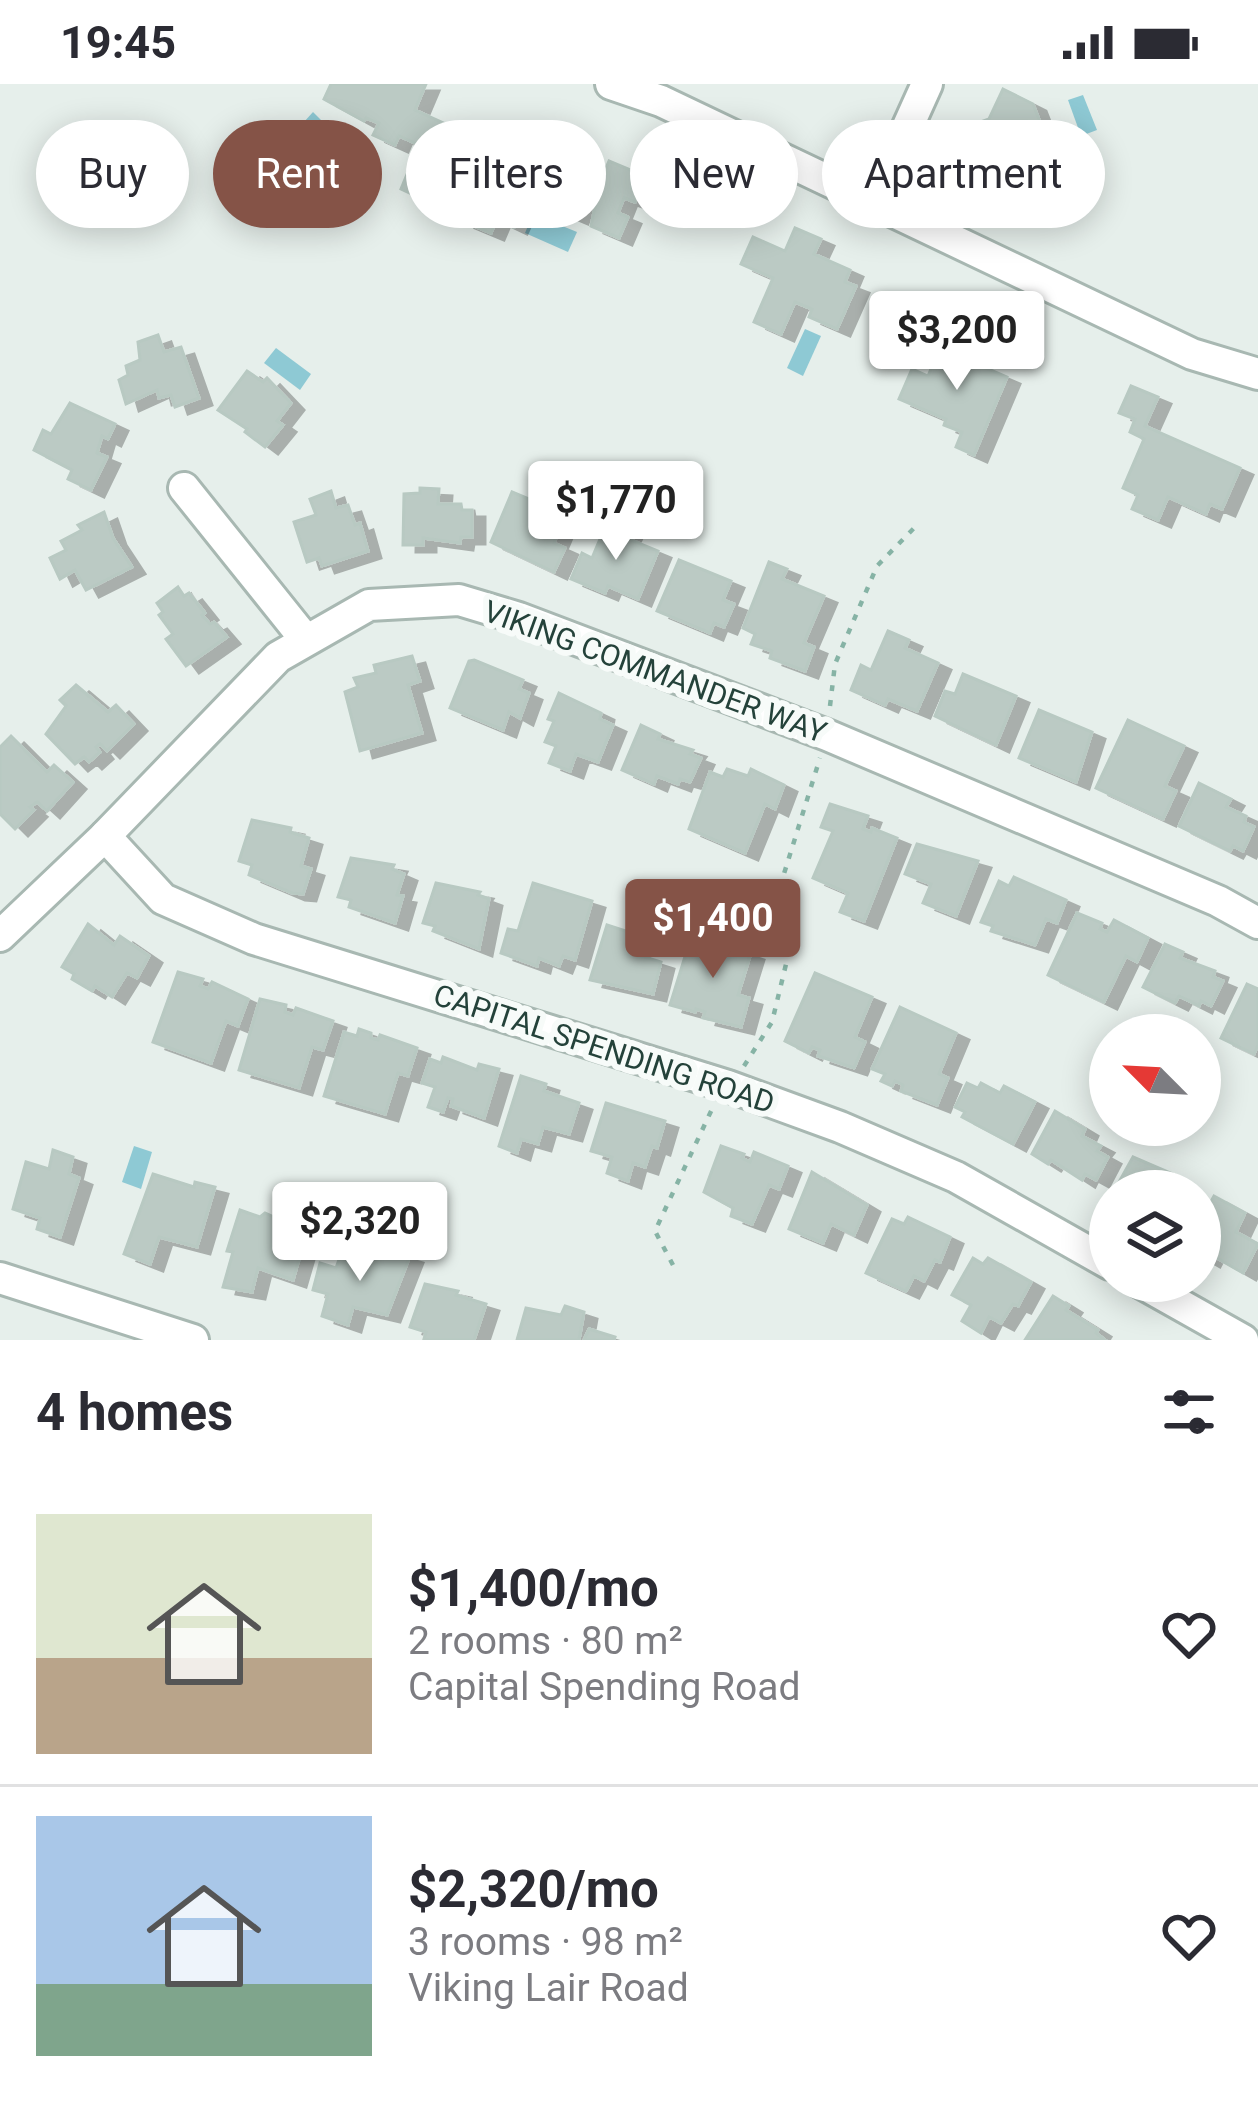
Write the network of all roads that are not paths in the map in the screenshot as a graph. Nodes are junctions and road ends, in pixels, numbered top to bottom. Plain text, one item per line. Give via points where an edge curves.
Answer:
1 (611, 84) edge
2 (927, 84) edge
3 (911, 120) edge
4 (822, 179) edge
5 (924, 228) edge
6 (1258, 374) edge
7 (184, 488) dead end
8 (305, 639) junction
9 (105, 836) junction
10 (1258, 922) edge
11 (0, 936) edge
12 (1089, 1252) edge
13 (0, 1278) edge
14 (1175, 1302) edge
15 (193, 1340) edge
16 (1243, 1340) edge

1 - 4 street
2 - 3 street
5 - 6 street via 1192,354
7 - 8 street
8 - 9 street, VIKING COMMANDER WAY via 237,697
8 - 10 street, VIKING COMMANDER WAY via 369,605 459,600 827,735
9 - 11 street, VIKING COMMANDER WAY
9 - 12 street, CAPITAL SPENDING ROAD via 163,899 254,939 840,1127 956,1178
13 - 15 street
14 - 16 street

